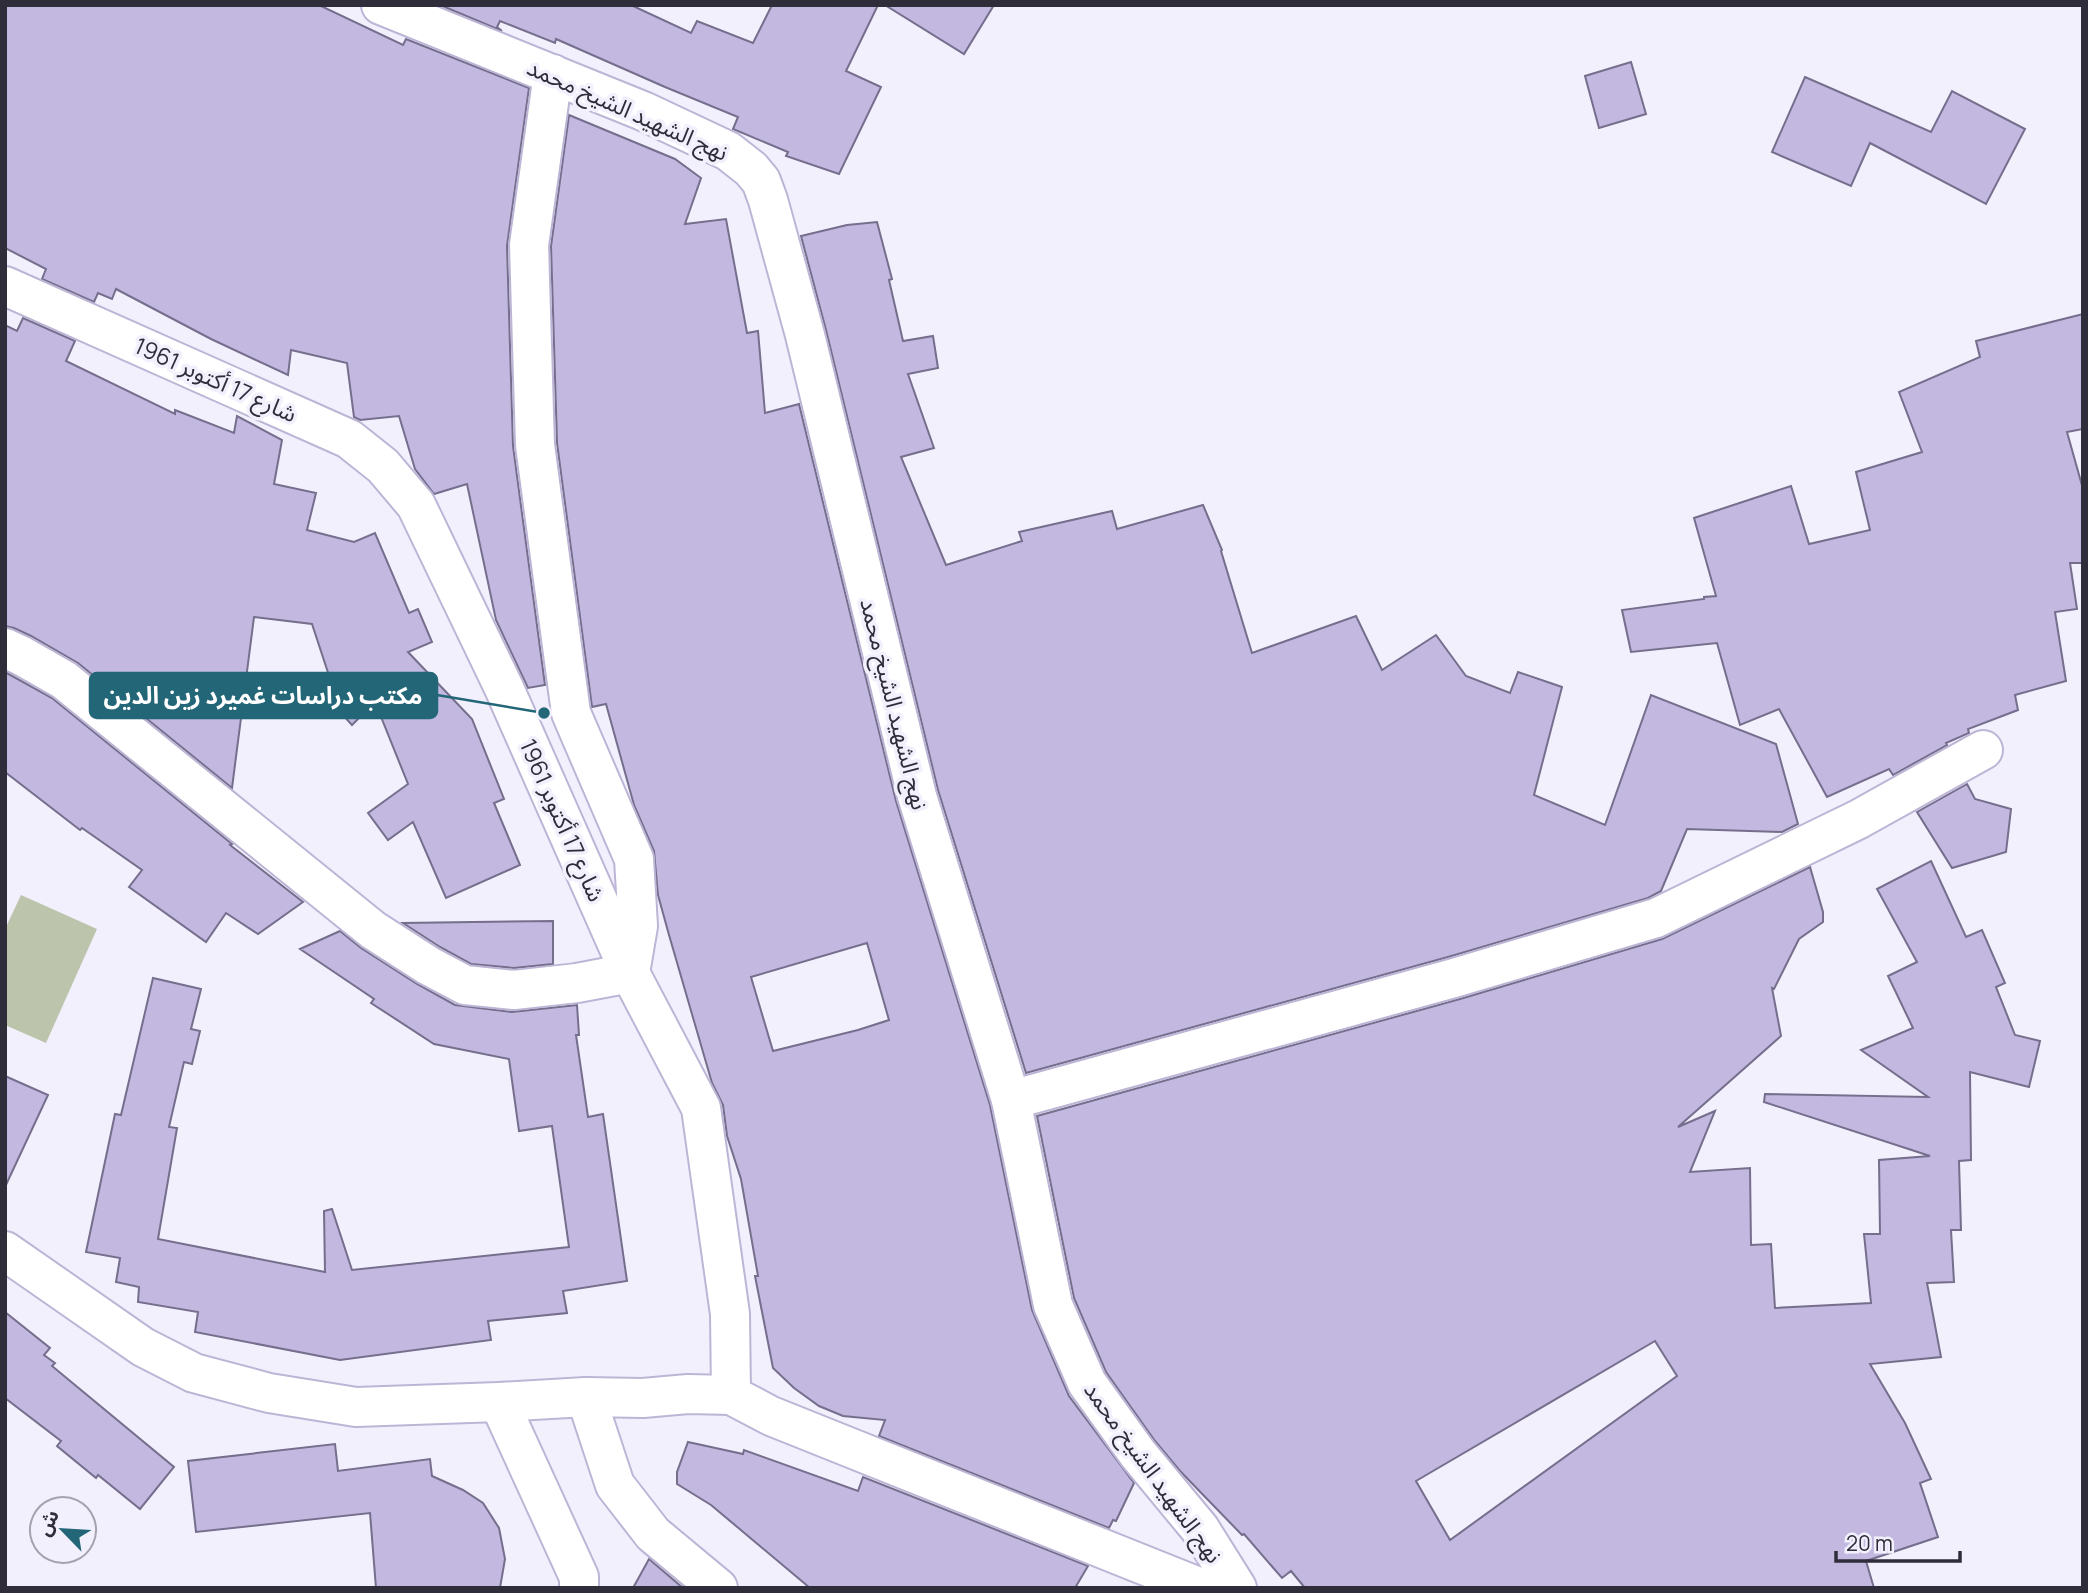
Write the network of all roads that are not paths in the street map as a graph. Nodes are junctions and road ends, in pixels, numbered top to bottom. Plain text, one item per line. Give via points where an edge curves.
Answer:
1 (381, 5) edge
2 (553, 74) junction
3 (5, 286) edge
4 (5, 648) edge
5 (1983, 750) dead end
6 (630, 973) junction
7 (1010, 1100) junction
8 (5, 1251) edge
9 (731, 1395) junction
10 (586, 1397) junction
11 (499, 1402) junction
12 (579, 1588) edge
13 (718, 1588) edge
14 (1201, 1588) edge
15 (1237, 1588) edge

1 - 2 street, نهج الشهيد الشيخ محمد
2 - 6 street via 529,245 535,444 571,713 634,859 638,926
2 - 7 street, نهج الشهيد الشيخ محمد via 728,151 761,181 805,335 917,796
3 - 6 street, شارع 17 أكتوبر 1961 via 349,439 383,466 416,505 510,701
4 - 6 street via 64,680 373,930 465,985 514,990
5 - 7 street via 1859,819 1656,918
6 - 9 street, شارع 17 أكتوبر 1961 via 701,1108 730,1314
7 - 15 street, نهج الشهيد الشيخ محمد via 1053,1305 1087,1383 1199,1529
8 - 11 street via 143,1347 194,1373 270,1393 356,1407
9 - 10 street
9 - 14 street via 795,1426
10 - 11 street
10 - 13 street via 615,1485 653,1534
11 - 12 street via 579,1577

